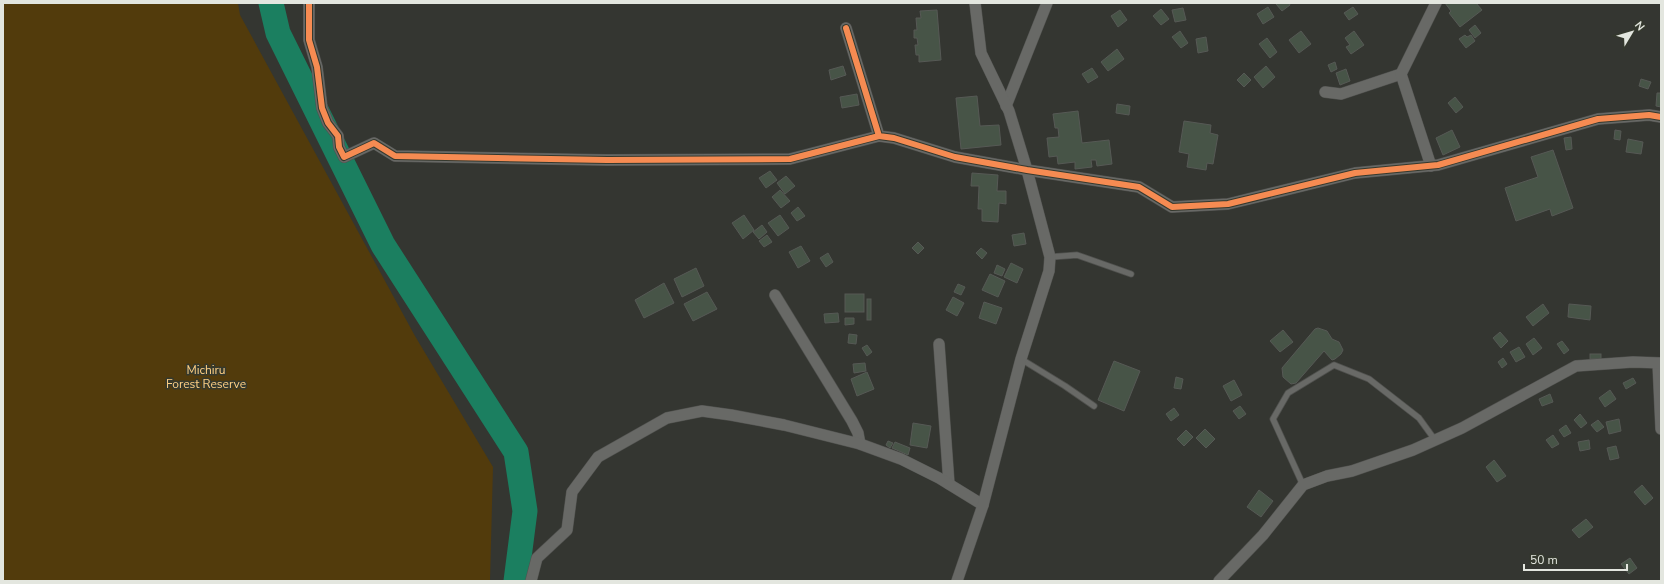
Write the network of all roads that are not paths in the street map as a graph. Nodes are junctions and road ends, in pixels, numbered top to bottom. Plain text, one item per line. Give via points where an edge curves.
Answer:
1 (310, 3) edge
2 (975, 3) edge
3 (1047, 3) edge
4 (1436, 3) edge
5 (846, 28) dead end
6 (1401, 74) junction
7 (1326, 92) dead end
8 (1006, 106) junction
9 (1661, 117) edge
10 (879, 136) junction
11 (1431, 166) junction
12 (1027, 170) junction
13 (1050, 257) junction
14 (1131, 274) dead end
15 (775, 295) dead end
16 (939, 344) dead end
17 (1020, 359) junction
18 (1659, 363) edge
19 (1094, 406) dead end
20 (1661, 429) edge
21 (1435, 440) junction
22 (860, 444) junction
23 (949, 484) junction
24 (1303, 485) junction
25 (983, 505) junction
26 (531, 581) edge
27 (957, 581) edge
28 (1219, 581) edge

1 - 10 street via 309,40 317,67 322,108 328,123 338,136 339,147 344,157 374,143 395,156 607,160 790,159
2 - 8 street via 982,53
3 - 8 street
4 - 6 street
5 - 10 street
6 - 7 street via 1341,94
6 - 11 street
8 - 12 street
9 - 11 street via 1649,115 1598,119
10 - 12 street via 894,138 955,157
11 - 12 street via 1355,173 1228,204 1172,208 1139,187
12 - 13 street
13 - 14 lane via 1077,255
13 - 17 street via 1049,271
15 - 22 street via 852,421
16 - 23 street
17 - 19 lane
17 - 25 street
18 - 20 street
18 - 21 street via 1576,366
21 - 24 street via 1352,471 1309,481
21 - 24 lane via 1419,418 1369,379 1334,365 1288,393 1273,419
22 - 23 street via 901,459
22 - 26 street via 784,425 702,411 667,418 598,457 572,492 567,530 537,558
23 - 25 street
24 - 28 street via 1263,535
25 - 27 street

